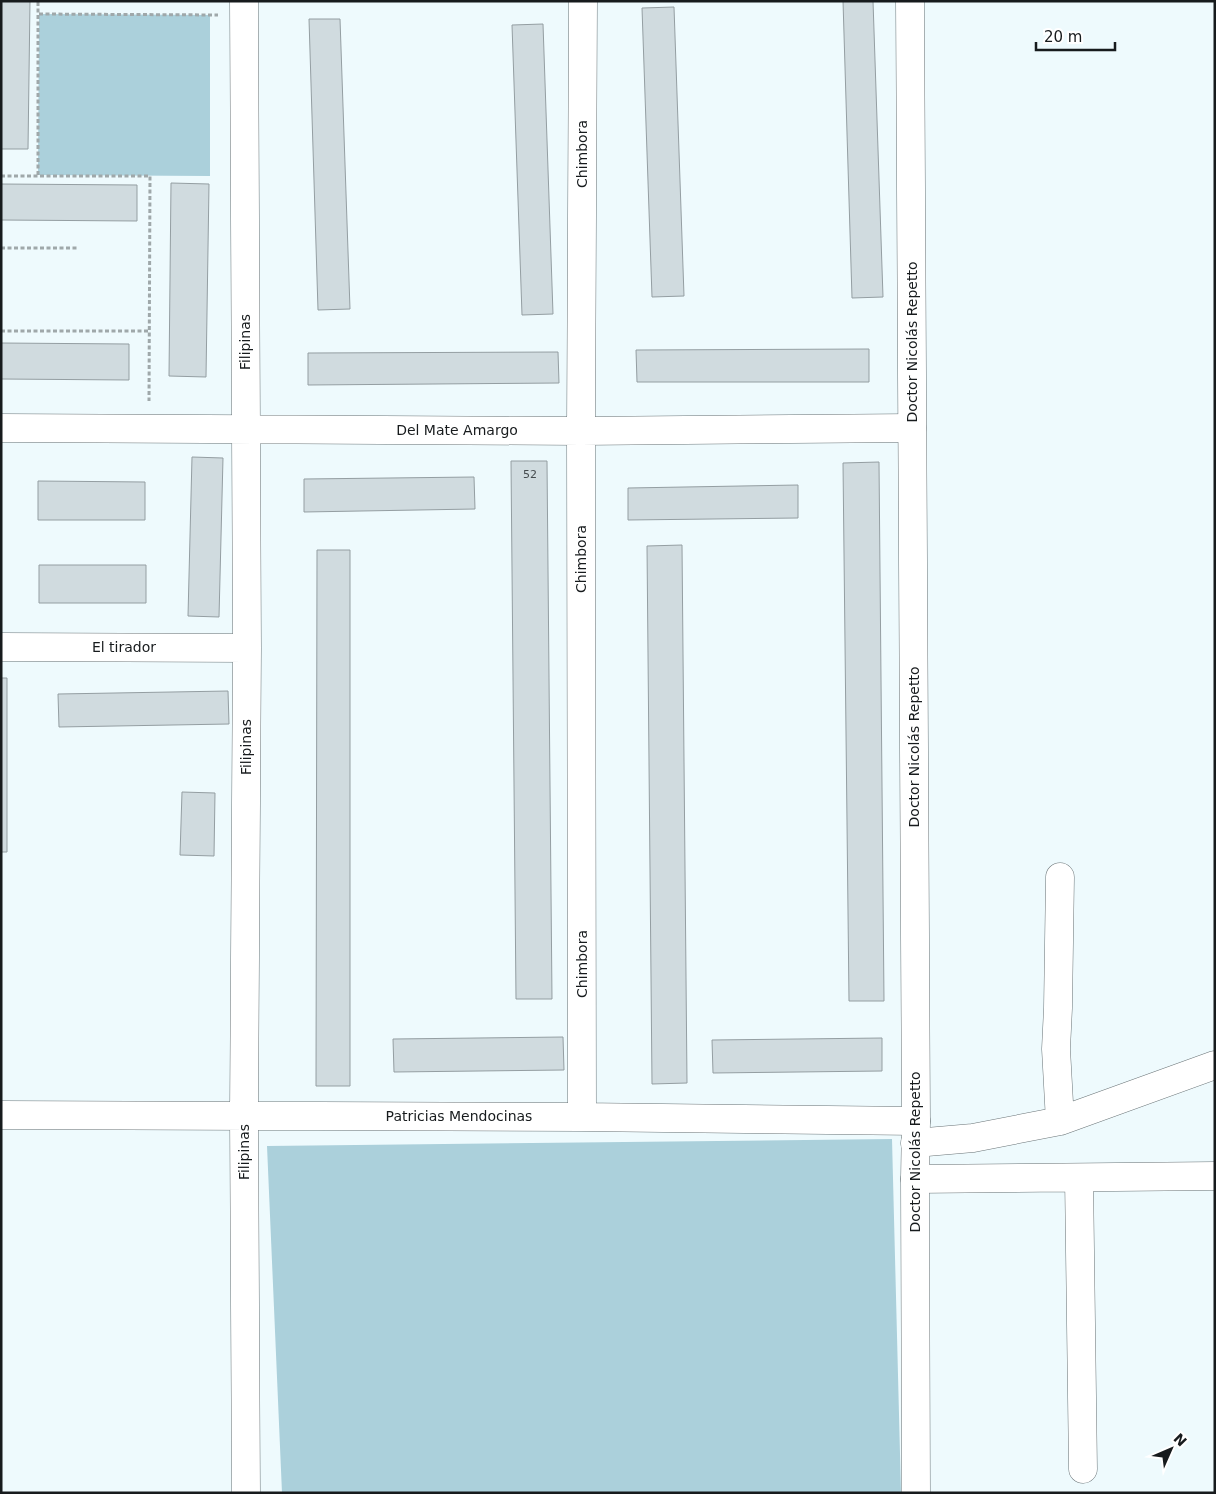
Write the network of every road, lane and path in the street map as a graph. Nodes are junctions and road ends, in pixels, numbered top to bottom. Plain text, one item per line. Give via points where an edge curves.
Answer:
1 (38, 1) edge
2 (583, 1) edge
3 (910, 1) edge
4 (233, 8) edge
5 (38, 14) junction
6 (1, 176) edge
7 (38, 176) junction
8 (1, 248) edge
9 (79, 248) dead end
10 (1, 331) edge
11 (149, 331) junction
12 (149, 406) dead end
13 (1, 428) edge
14 (245, 428) junction
15 (912, 428) junction
16 (581, 431) junction
17 (1, 647) edge
18 (247, 648) junction
19 (1060, 877) dead end
20 (1215, 1065) edge
21 (1, 1114) edge
22 (244, 1116) junction
23 (582, 1117) junction
24 (1060, 1121) junction
25 (916, 1132) junction
26 (1215, 1176) edge
27 (1079, 1178) junction
28 (915, 1179) junction
29 (1083, 1469) dead end
30 (246, 1493) edge
31 (916, 1493) edge

1 - 5 path
2 - 16 street, Chimbora
3 - 15 street, Doctor Nicolás Repetto
4 - 5 path
4 - 14 street, Filipinas
5 - 7 path
6 - 7 path
7 - 11 path via 150,176
8 - 9 path
10 - 11 path
11 - 12 path
13 - 14 street, Del Mate Amargo
14 - 16 street, Del Mate Amargo
14 - 18 street, Filipinas
15 - 16 street, Del Mate Amargo
15 - 25 street, Doctor Nicolás Repetto
16 - 23 street, Chimbora
17 - 18 street, El tirador
18 - 22 street, Filipinas
19 - 24 street via 1056,1049
20 - 24 street, Patricias Mendocinas
21 - 22 street, Patricias Mendocinas
22 - 23 street, Patricias Mendocinas
22 - 30 street, Filipinas
23 - 25 street, Patricias Mendocinas
24 - 25 street, Patricias Mendocinas via 973,1138
25 - 28 street, Doctor Nicolás Repetto
26 - 27 street
27 - 28 street
27 - 29 street
28 - 31 street, Doctor Nicolás Repetto

